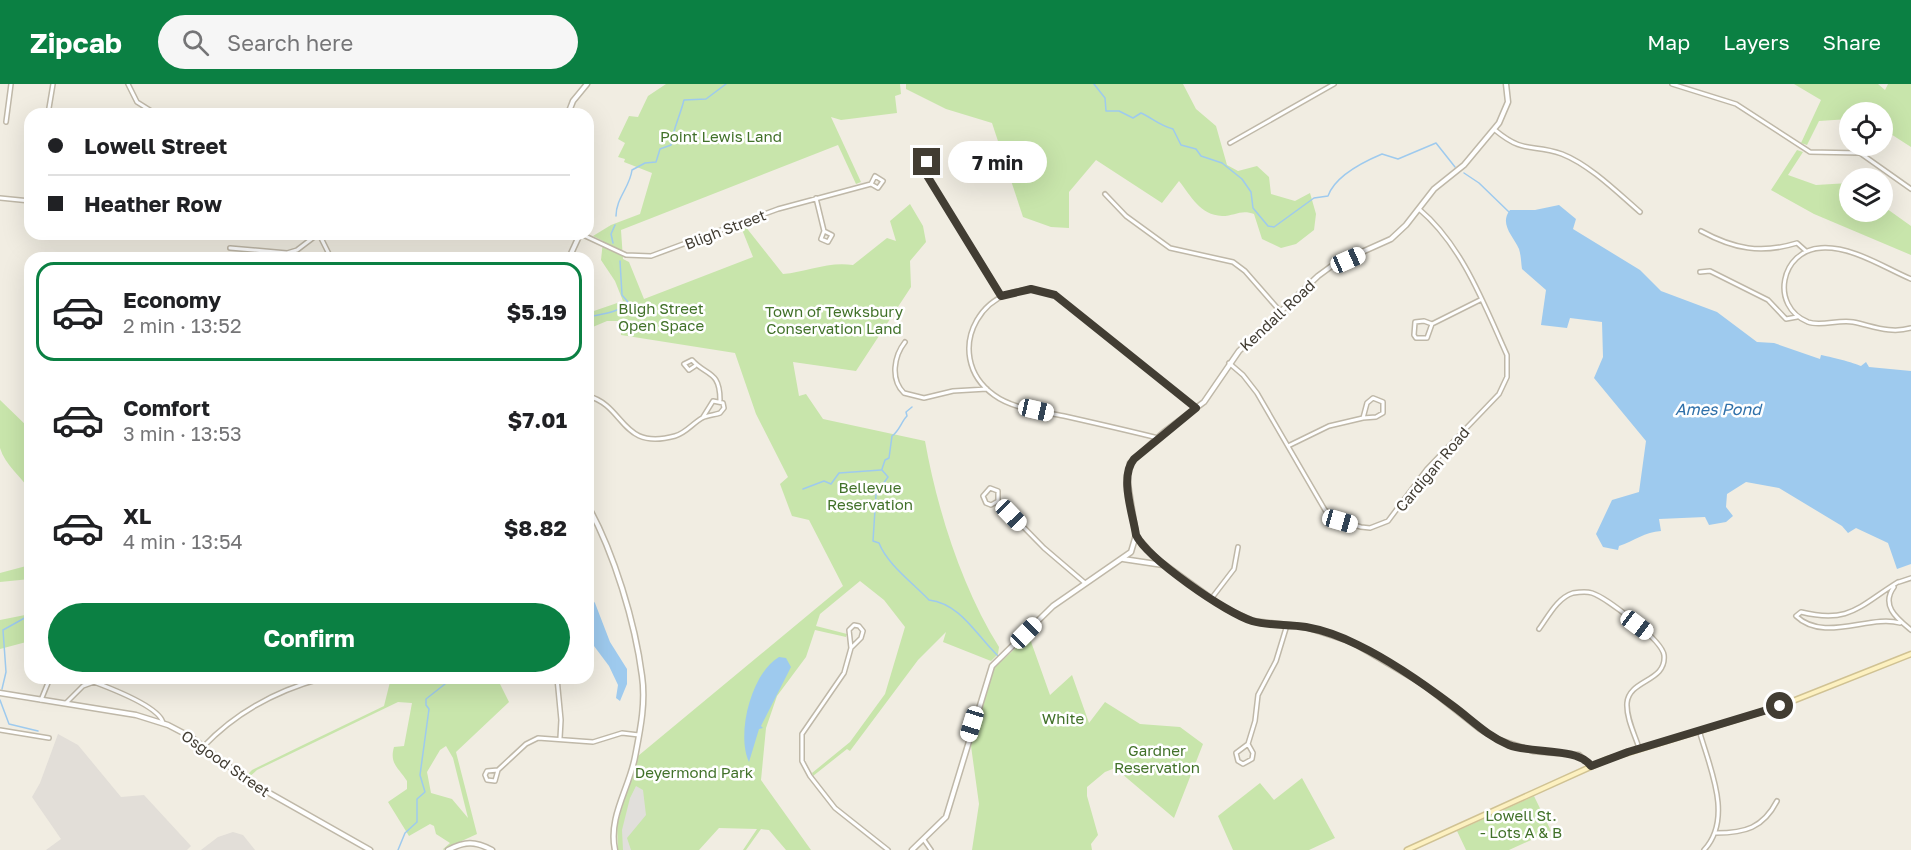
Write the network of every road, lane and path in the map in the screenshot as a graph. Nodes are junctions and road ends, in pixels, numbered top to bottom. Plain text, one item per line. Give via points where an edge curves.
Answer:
1 (11, 84) edge
2 (53, 84) edge
3 (128, 84) edge
4 (587, 84) edge
5 (1334, 84) edge
6 (1506, 84) edge
7 (1672, 84) edge
8 (49, 108) edge
9 (146, 108) edge
10 (570, 108) edge
11 (6, 122) dead end
12 (1495, 130) junction
13 (1230, 143) dead end
14 (934, 156) dead end
15 (871, 184) junction
16 (1911, 189) edge
17 (1105, 195) dead end
18 (0, 198) edge
19 (816, 198) junction
20 (24, 200) edge
21 (1419, 209) junction
22 (1640, 212) dead end
23 (824, 231) dead end
24 (1701, 231) dead end
25 (311, 240) edge
26 (594, 240) edge
27 (230, 248) dead end
28 (1806, 251) junction
29 (276, 252) edge
30 (290, 252) edge
31 (1700, 272) dead end
32 (1911, 279) edge
33 (1001, 296) junction
34 (1480, 300) junction
35 (1280, 311) junction
36 (1797, 317) junction
37 (1432, 324) junction
38 (1911, 328) edge
39 (905, 342) dead end
40 (1229, 363) junction
41 (695, 366) dead end
42 (987, 388) junction
43 (594, 397) edge
44 (720, 400) junction
45 (1196, 408) junction
46 (703, 417) junction
47 (1364, 418) junction
48 (1158, 438) junction
49 (1288, 446) junction
50 (998, 501) junction
51 (594, 520) edge
52 (1136, 535) junction
53 (1238, 547) dead end
54 (1122, 559) junction
55 (1164, 565) junction
56 (1911, 578) edge
57 (1898, 582) junction
58 (1085, 583) junction
59 (1211, 599) junction
60 (1902, 624) junction
61 (1287, 625) junction
62 (1911, 628) edge
63 (1539, 629) dead end
64 (851, 648) junction
65 (1911, 654) edge
66 (48, 684) edge
67 (88, 684) edge
68 (98, 684) edge
69 (306, 684) edge
70 (557, 684) edge
71 (0, 693) edge
72 (41, 700) junction
73 (66, 703) junction
74 (163, 723) junction
75 (0, 730) edge
76 (1699, 730) junction
77 (639, 735) junction
78 (50, 738) dead end
79 (560, 738) junction
80 (1248, 744) junction
81 (203, 747) junction
82 (1639, 748) junction
83 (1591, 766) junction
84 (498, 770) junction
85 (1777, 801) dead end
86 (1716, 833) junction
87 (924, 840) junction
88 (370, 850) edge
89 (448, 850) edge
90 (492, 850) edge
91 (615, 850) edge
92 (888, 850) edge
93 (912, 850) edge
94 (931, 850) edge
95 (1407, 850) edge
96 (1704, 850) edge

1 - 11 street
2 - 8 street
3 - 9 street via 137,102
4 - 10 street
5 - 13 street
6 - 12 street, Kendall Road via 1508,102
7 - 16 street via 1736,104 1814,153 1860,153
12 - 21 street, Kendall Road via 1464,165 1434,189
12 - 22 street via 1518,146 1554,152 1575,161
14 - 33 street via 927,162 926,174
15 - 15 street via 878,188 883,181 875,177
15 - 19 street, Bligh Street
17 - 35 street via 1126,216 1170,248 1233,262
18 - 20 street
19 - 23 street
19 - 26 street, Bligh Street via 644,257 626,255
21 - 34 street, Cardigan Road via 1448,239
21 - 35 street, Kendall Road via 1398,234 1328,268
24 - 28 street via 1738,248 1771,250 1797,243
25 - 30 street
27 - 29 street
28 - 32 street via 1843,249
28 - 36 street via 1791,263 1784,281 1786,300
31 - 36 street via 1710,271 1768,300 1786,319
33 - 42 street via 978,317 970,345 974,369
33 - 45 street via 1031,289 1055,295
34 - 37 street
34 - 49 street, Cardigan Road via 1509,360 1503,385 1499,394 1427,469 1388,521 1371,528 1332,517
35 - 40 street, Kendall Road
36 - 38 street via 1811,323 1841,320 1896,331
37 - 37 street via 1427,338 1416,338 1415,322
39 - 42 street via 898,351 895,374 904,393 924,398
40 - 45 street, Kendall Road
40 - 49 street, Cardigan Road via 1249,381
41 - 44 street via 716,379
42 - 48 street via 1011,403
43 - 46 street via 610,408 627,430 644,437 673,436
44 - 46 street via 712,403
44 - 46 street via 724,405 722,412
45 - 48 street, Kendall Road
47 - 47 street via 1367,403 1373,398 1383,402 1383,413
47 - 49 street via 1329,426
48 - 52 street, Kendall Road via 1130,463 1128,484
50 - 50 street via 987,503 986,491 998,491
50 - 58 street
51 - 77 street via 631,625 642,675
52 - 54 street via 1131,552
52 - 55 street
53 - 59 street via 1234,569
54 - 55 street
54 - 58 street
55 - 59 street
56 - 57 street
57 - 60 street via 1889,598 1892,613
57 - 60 street via 1847,615 1824,617 1800,612 1796,616 1805,622 1836,628 1885,622
58 - 87 street via 1053,606 992,666 948,811
59 - 61 street via 1252,621
60 - 62 street
61 - 80 street via 1276,661 1258,695
61 - 83 street via 1310,628 1365,649 1423,684 1480,729 1504,742 1533,751 1579,756
63 - 82 street via 1564,598 1587,592 1660,643 1664,656 1660,671 1633,690 1628,701
64 - 64 street via 849,630 859,626 862,636
64 - 92 street via 838,684 801,734 802,761 836,808
65 - 76 main road via 1790,702
66 - 72 street
67 - 73 street
68 - 74 street via 158,713
69 - 81 street via 265,699 225,726
70 - 79 street
71 - 72 street, Osgood Street
72 - 73 street, Osgood Street
73 - 74 street, Osgood Street
74 - 81 street, Osgood Street
75 - 78 street
76 - 82 main road
76 - 86 street via 1718,805
77 - 79 street via 622,733 593,742
77 - 91 street via 614,822
79 - 84 street via 532,740
80 - 80 street via 1252,759 1243,764 1236,753
81 - 88 street, Osgood Street via 248,781
82 - 83 main road
83 - 95 main road
84 - 84 street via 495,781 486,780 487,771
85 - 86 street via 1753,829
86 - 96 street
87 - 93 street
87 - 94 street
89 - 90 street via 470,842

